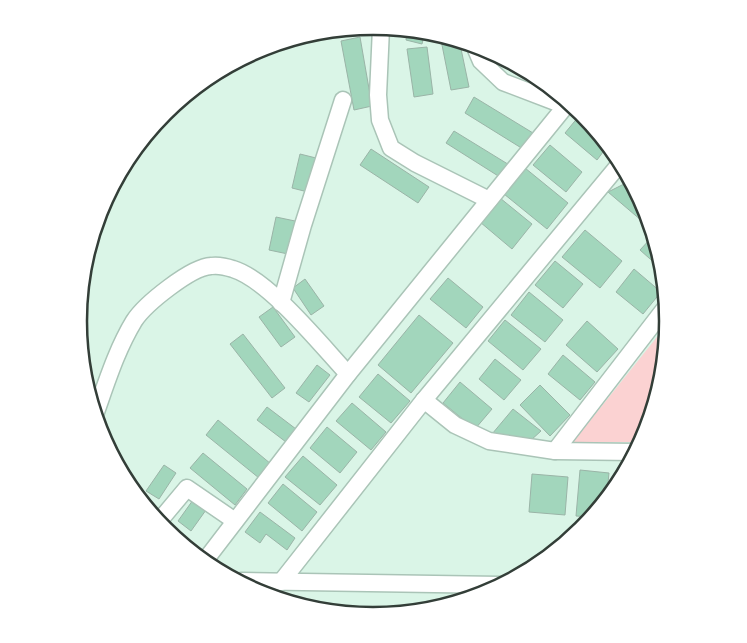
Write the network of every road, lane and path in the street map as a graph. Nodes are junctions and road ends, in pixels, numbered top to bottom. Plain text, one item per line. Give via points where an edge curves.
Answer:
1 (381, 35) edge
2 (479, 55) edge
3 (343, 100) dead end
4 (555, 100) edge
5 (564, 108) edge
6 (616, 168) edge
7 (489, 200) junction
8 (281, 303) junction
9 (660, 315) edge
10 (348, 374) junction
11 (424, 400) junction
12 (99, 403) edge
13 (555, 451) junction
14 (628, 452) edge
15 (164, 516) edge
16 (235, 522) junction
17 (209, 556) edge
18 (254, 581) edge
19 (281, 582) junction
20 (486, 585) edge

1 - 7 street via 380,120 391,148
2 - 4 street via 503,82
3 - 8 street
5 - 7 street
6 - 11 street
7 - 10 street
8 - 10 street
8 - 12 street via 256,281 233,269 210,266 181,278 135,319 110,369
9 - 13 street
10 - 16 street
11 - 13 street via 455,424 489,441
11 - 19 street
13 - 14 street
15 - 16 street via 188,488
16 - 17 street
18 - 19 street
19 - 20 street

